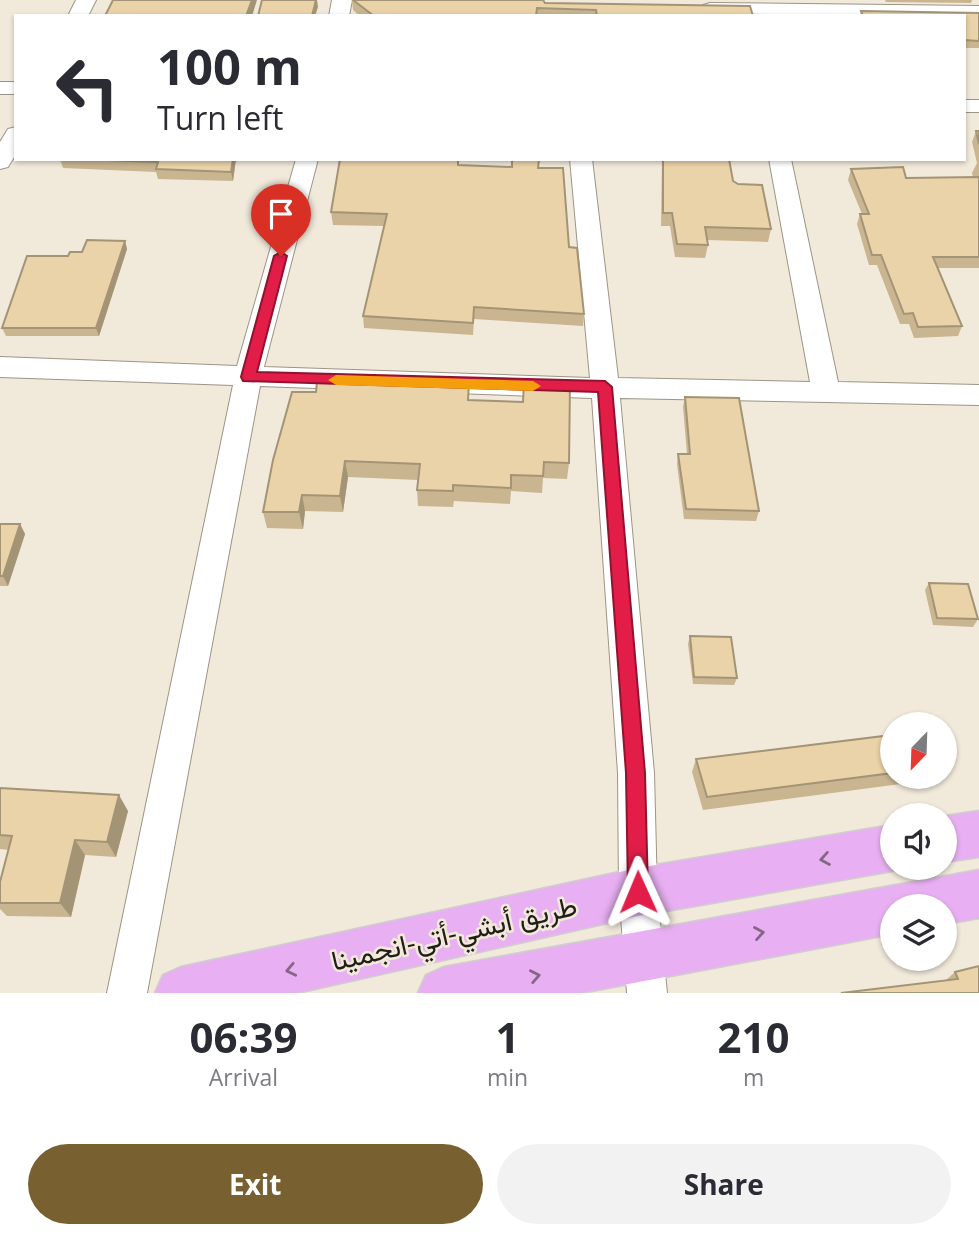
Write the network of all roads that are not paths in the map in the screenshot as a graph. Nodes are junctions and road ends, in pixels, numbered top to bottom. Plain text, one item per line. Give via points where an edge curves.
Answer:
1 (690, 9) edge
2 (979, 12) edge
3 (14, 138) edge
4 (306, 161) edge
5 (581, 161) edge
6 (780, 161) edge
7 (0, 162) edge
8 (0, 367) edge
9 (248, 377) junction
10 (605, 387) junction
11 (825, 393) junction
12 (979, 395) edge
13 (979, 834) edge
14 (957, 837) edge
15 (880, 850) edge
16 (638, 892) junction
17 (979, 894) edge
18 (957, 898) edge
19 (880, 912) edge
20 (646, 973) edge
21 (127, 993) edge
22 (181, 993) edge
23 (444, 993) edge

1 - 2 street
3 - 7 street
4 - 9 street
5 - 10 street
6 - 11 street
8 - 9 street
9 - 10 street
9 - 21 street
10 - 11 street
10 - 16 street via 636,773
11 - 12 street
13 - 14 highway
15 -> 16 highway, طريق أبشي-أتي-انجمينا
16 - 20 street
16 -> 22 highway, طريق أبشي-أتي-انجمينا
17 - 18 highway
20 -> 19 highway
23 -> 20 highway

